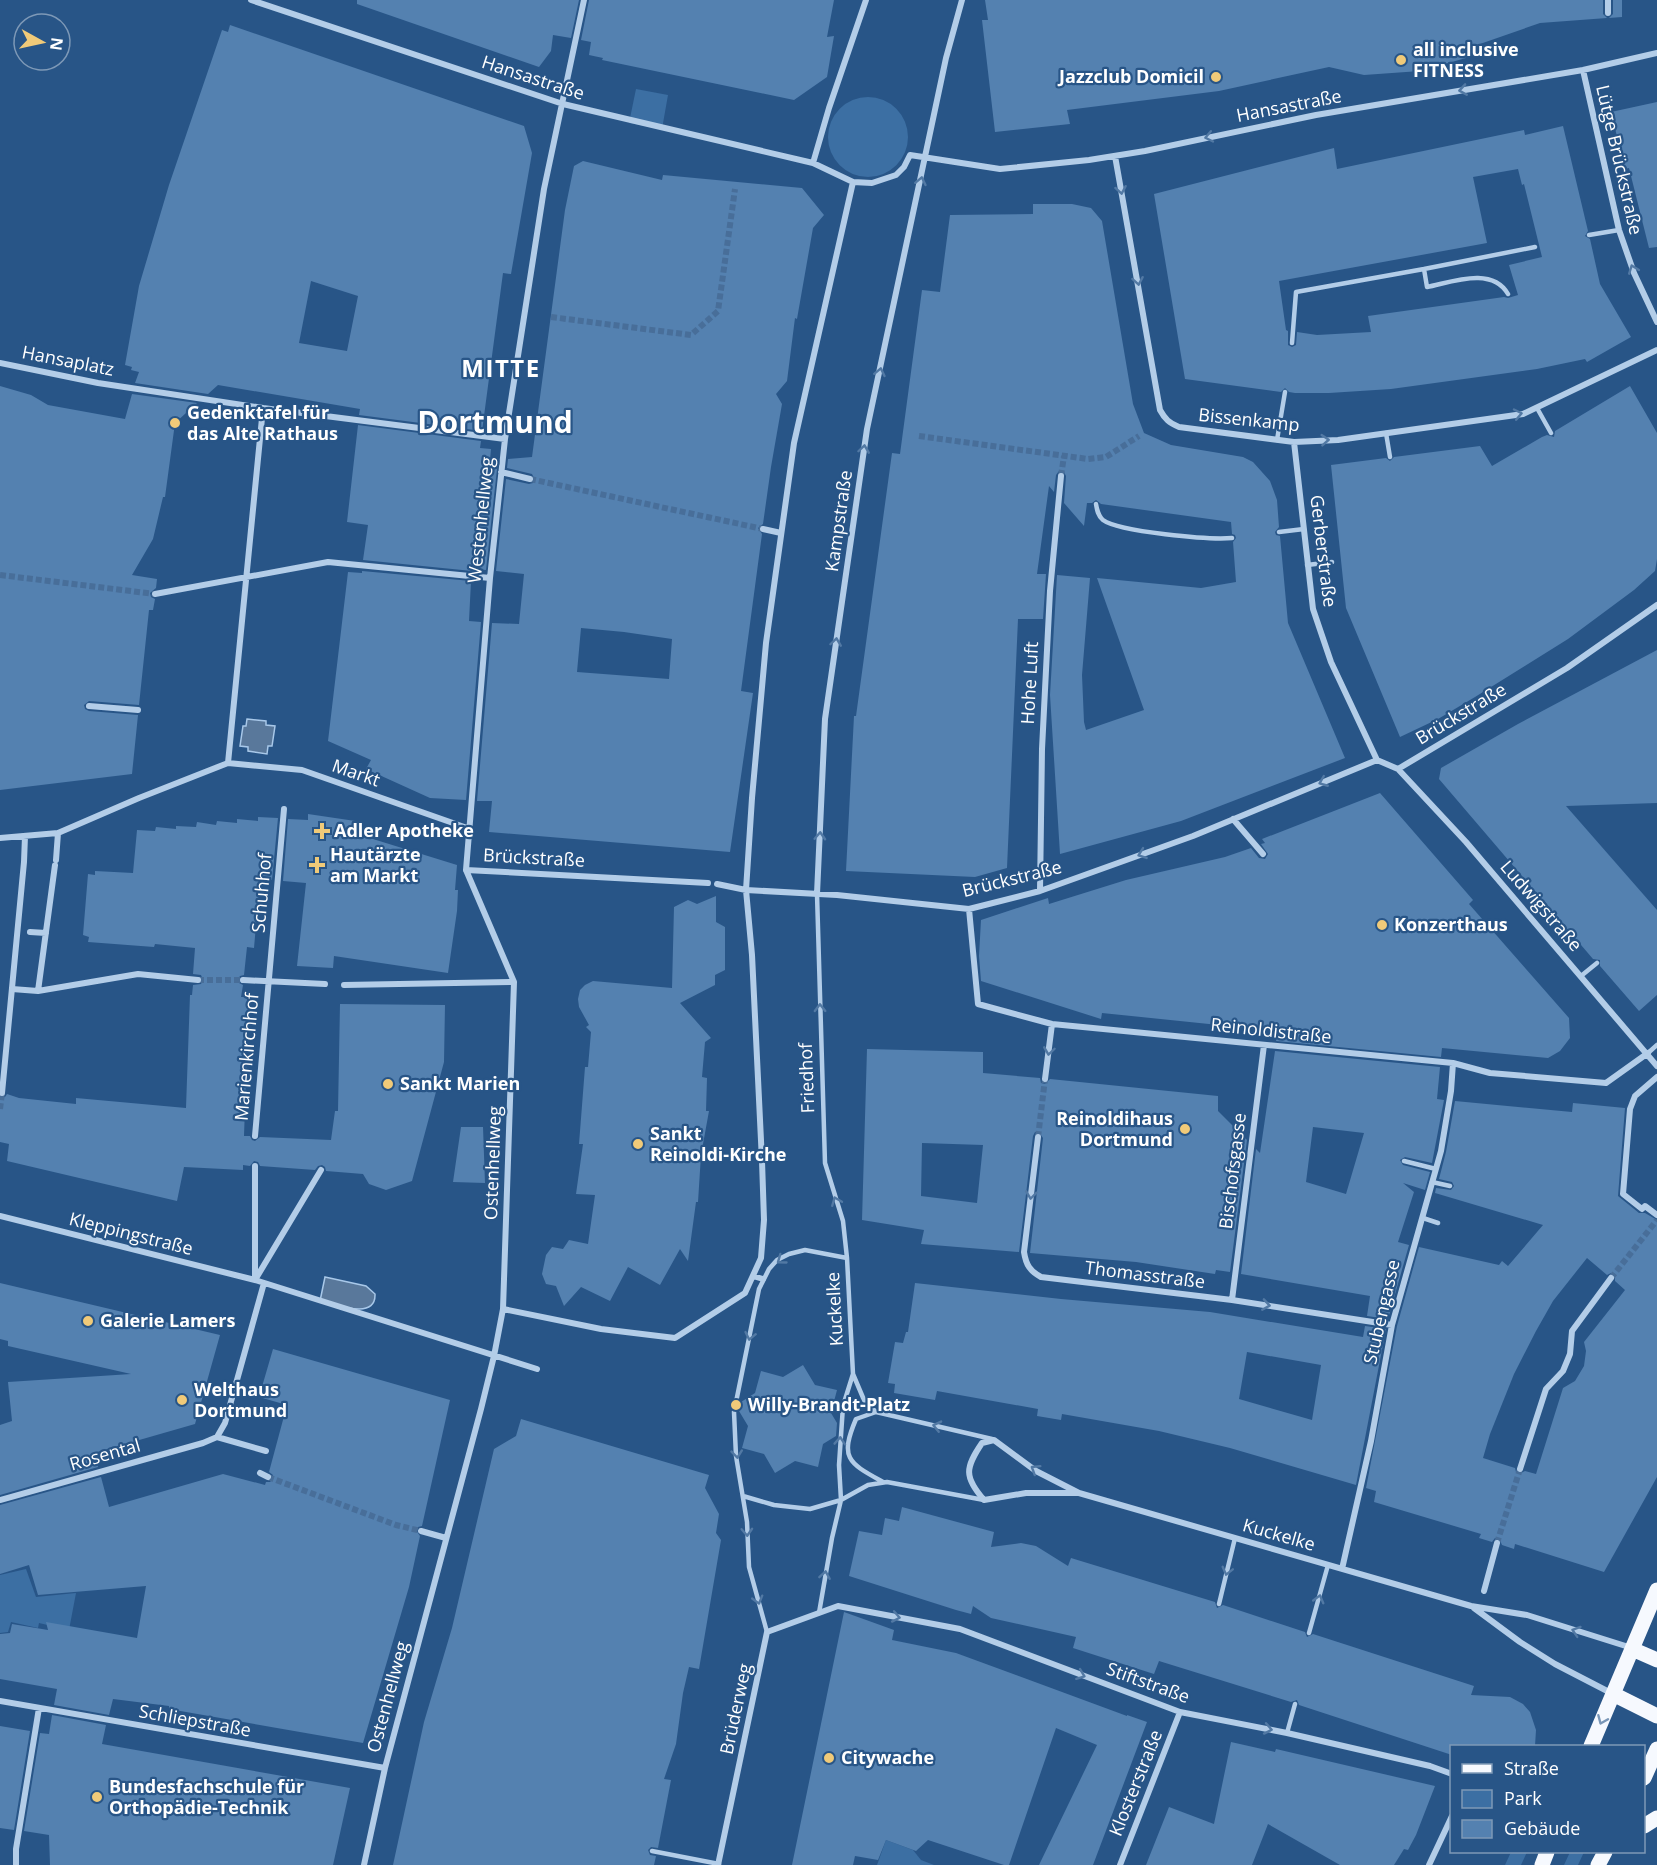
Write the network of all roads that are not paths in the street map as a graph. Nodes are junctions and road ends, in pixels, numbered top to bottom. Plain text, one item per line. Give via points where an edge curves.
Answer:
1 (251, 0) edge
2 (278, 0) edge
3 (584, 0) edge
4 (866, 0) edge
5 (962, 0) edge
6 (1608, 0) edge
7 (275, 9) junction
8 (1608, 13) dead end
9 (1657, 52) edge
10 (1582, 70) junction
11 (563, 104) junction
12 (1115, 156) junction
13 (926, 158) junction
14 (813, 163) junction
15 (853, 182) junction
16 (1619, 230) junction
17 (1589, 235) dead end
18 (1536, 247) dead end
19 (1424, 269) junction
20 (1508, 294) dead end
21 (1657, 322) edge
22 (1292, 343) dead end
23 (1657, 350) edge
24 (0, 363) edge
25 (1285, 392) dead end
26 (263, 408) junction
27 (1537, 408) junction
28 (1386, 433) junction
29 (1551, 433) dead end
30 (505, 439) junction
31 (1277, 440) junction
32 (1294, 442) junction
33 (1390, 458) dead end
34 (501, 472) junction
35 (1061, 476) tunnel mouth
36 (530, 478) tunnel mouth
37 (1096, 504) dead end
38 (763, 529) tunnel mouth
39 (1304, 529) junction
40 (1279, 532) dead end
41 (781, 533) junction
42 (1232, 538) dead end
43 (1332, 562) dead end
44 (1307, 565) junction
45 (245, 578) junction
46 (490, 579) junction
47 (155, 594) tunnel mouth
48 (1657, 605) edge
49 (89, 706) dead end
50 (138, 710) dead end
51 (1377, 760) junction
52 (228, 763) junction
53 (1398, 769) junction
54 (284, 809) dead end
55 (1233, 819) junction
56 (470, 829) junction
57 (58, 833) junction
58 (25, 836) junction
59 (0, 838) edge
60 (1263, 854) dead end
61 (466, 870) junction
62 (708, 884) dead end
63 (717, 884) dead end
64 (746, 890) junction
65 (1040, 891) junction
66 (817, 894) junction
67 (969, 909) junction
68 (18, 931) junction
69 (46, 933) junction
70 (1597, 963) dead end
71 (1581, 976) junction
72 (198, 980) tunnel mouth
73 (243, 980) tunnel mouth
74 (269, 980) junction
75 (514, 982) junction
76 (325, 984) dead end
77 (344, 985) dead end
78 (12, 989) junction
79 (39, 991) junction
80 (1052, 1024) junction
81 (1263, 1045) junction
82 (1657, 1045) edge
83 (1648, 1053) junction
84 (1453, 1063) junction
85 (1657, 1066) edge
86 (1657, 1077) edge
87 (1045, 1079) tunnel mouth
88 (2, 1094) dead end
89 (255, 1136) dead end
90 (1038, 1137) tunnel mouth
91 (1404, 1161) dead end
92 (255, 1166) dead end
93 (1436, 1169) junction
94 (321, 1170) dead end
95 (1432, 1182) junction
96 (1450, 1186) dead end
97 (1657, 1215) edge
98 (0, 1216) edge
99 (1423, 1218) junction
100 (1438, 1223) dead end
101 (847, 1258) junction
102 (753, 1276) junction
103 (1611, 1278) tunnel mouth
104 (764, 1279) junction
105 (255, 1280) junction
106 (264, 1283) junction
107 (1232, 1300) junction
108 (503, 1309) junction
109 (1392, 1325) junction
110 (495, 1356) junction
111 (537, 1369) dead end
112 (853, 1374) junction
113 (876, 1412) junction
114 (218, 1437) junction
115 (994, 1440) junction
116 (267, 1451) dead end
117 (1520, 1469) tunnel mouth
118 (260, 1473) dead end
119 (268, 1477) tunnel mouth
120 (883, 1482) junction
121 (1079, 1493) junction
122 (743, 1496) junction
123 (0, 1500) edge
124 (841, 1500) junction
125 (984, 1500) junction
126 (421, 1531) tunnel mouth
127 (446, 1538) junction
128 (1235, 1539) junction
129 (1497, 1543) tunnel mouth
130 (1328, 1565) junction
131 (1342, 1569) junction
132 (1657, 1590) edge
133 (1484, 1591) dead end
134 (1219, 1604) dead end
135 (1471, 1606) junction
136 (819, 1613) junction
137 (767, 1632) junction
138 (1310, 1633) dead end
139 (1632, 1648) junction
140 (1657, 1660) edge
141 (1613, 1694) junction
142 (0, 1701) edge
143 (1295, 1704) dead end
144 (39, 1708) junction
145 (1180, 1712) junction
146 (1657, 1716) edge
147 (1287, 1733) junction
148 (1591, 1745) edge
149 (1657, 1749) edge
150 (385, 1768) junction
151 (1450, 1773) edge
152 (1645, 1776) edge
153 (1450, 1820) edge
154 (652, 1851) dead end
155 (718, 1864) edge
156 (16, 1865) edge
157 (364, 1865) edge
158 (1120, 1865) edge
159 (1429, 1865) edge

1 - 7 street, Hansastraße
2 - 7 street
3 - 11 street, Westenhellweg
4 - 14 street
5 - 13 street, Kampstraße
6 - 8 street
7 - 11 street, Hansastraße
9 - 10 street, Hansastraße
10 -> 12 street, Hansastraße via 1316,115
10 - 16 street, Lütge Brückstraße
11 - 14 street, Hansastraße
11 - 30 street, Westenhellweg via 544,189
12 - 13 street, Hansastraße via 1000,169
12 -> 31 street, Bissenkamp via 1164,418 1179,427 1199,431
13 - 15 street via 910,155 896,175 872,183
66 -> 13 street, Kampstraße via 825,718 867,429
14 - 15 street
15 - 41 street via 794,443
16 - 17 lane
21 -> 16 street, Lütge Brückstraße
18 - 19 lane
19 - 20 lane via 1427,287 1481,278 1498,283
19 - 22 lane via 1296,292
23 - 27 street, Bissenkamp
24 - 26 street, Hansaplatz
25 - 31 lane
26 - 30 street
26 - 45 street
28 -> 27 street, Bissenkamp via 1523,414
27 - 29 lane
32 -> 28 street, Bissenkamp
28 - 33 lane
30 - 34 street, Westenhellweg
31 - 32 street, Bissenkamp
32 - 39 street, Gerberstraße
34 - 36 street
34 - 46 street, Westenhellweg
35 - 65 street, Hohe Luft via 1042,749
37 - 42 lane via 1103,520 1120,527
38 - 41 street
39 - 40 lane
39 - 44 street, Gerberstraße
41 - 64 street via 765,655
43 - 44 lane
44 - 51 street, Gerberstraße via 1313,609 1331,662
45 - 46 street via 328,562
45 - 47 street
45 - 52 street
46 - 56 street, Westenhellweg
48 - 53 street, Brückstraße via 1567,668
49 - 50 street
51 - 53 street
51 -> 55 street, Brückstraße
52 - 56 street, Markt via 302,770
52 - 57 street, Markt
53 - 71 street, Ludwigstraße
54 - 74 street, Schuhhof
55 - 60 street
55 -> 65 street, Brückstraße
56 - 61 street, Westenhellweg
57 - 58 street, Markt
57 - 69 street
58 - 59 street, Markt
58 - 68 street
61 - 62 street, Brückstraße
61 - 75 street, Ostenhellweg
63 - 64 street, Brückstraße
64 - 66 street, Brückstraße
64 - 102 street via 764,1220 761,1258
65 - 67 street, Brückstraße
66 - 67 street, Brückstraße
101 -> 66 lane, Friedhof via 843,1221 825,1163
67 - 80 street, Reinoldistraße via 978,1004
68 - 69 street
68 - 78 street
69 - 79 street
70 - 71 lane
71 - 83 street, Ludwigstraße
72 - 79 street via 138,974
73 - 74 street, Marienkirchhof
74 - 76 street, Marienkirchhof
74 - 89 street, Marienkirchhof
75 - 77 street
75 - 108 street, Ostenhellweg
78 - 79 street
78 - 88 street
80 - 81 street, Reinoldistraße
80 -> 87 street
81 - 84 street, Reinoldistraße
81 - 107 street, Bischofsgasse
82 - 83 lane
83 - 84 street, Reinoldistraße via 1606,1083 1490,1073
83 - 85 street, Ludwigstraße
84 - 93 street, Stubengasse
86 - 97 street via 1635,1096 1630,1109 1623,1194
90 -> 107 street, Thomasstraße via 1024,1252 1032,1272 1041,1278
91 - 93 lane
92 - 105 street
93 - 95 street, Stubengasse
94 - 105 street
95 - 96 lane
95 - 99 street, Stubengasse
98 - 105 street, Kleppingstraße
99 - 100 lane
99 - 109 street, Stubengasse
101 -> 104 lane, Kuckelke via 805,1250 789,1254 777,1260
101 - 112 lane, Kuckelke
102 - 104 street
102 - 108 street via 746,1293 675,1338 601,1329
103 - 117 street via 1572,1331 1570,1354 1563,1371 1546,1389
104 -> 122 lane via 734,1412
105 - 106 street, Kleppingstraße
106 - 110 street, Kleppingstraße
106 - 114 street
107 -> 109 street, Thomasstraße
108 - 110 street, Ostenhellweg
109 - 131 street, Stubengasse
110 - 111 street
110 - 127 street, Ostenhellweg
112 - 113 lane, Kuckelke via 864,1400
124 -> 112 lane via 838,1465 843,1406
115 -> 113 lane, Kuckelke
113 - 120 lane, Kuckelke via 856,1419 848,1452 855,1467
114 - 116 street
114 - 123 street, Rosental
121 -> 115 street, Kuckelke via 1036,1471
115 - 125 street via 982,1443 969,1462 971,1485
118 - 119 street
120 - 124 lane via 868,1485
120 - 125 lane, Kuckelke
121 - 125 street, Kuckelke
121 - 128 street, Kuckelke
122 - 124 lane via 810,1509
122 -> 137 lane via 749,1568
136 -> 124 lane
126 - 127 street
127 - 150 street, Ostenhellweg
128 - 130 street, Kuckelke
128 -> 134 lane
129 - 133 street
130 - 131 street, Kuckelke
138 -> 130 lane
131 - 135 street, Kuckelke
132 - 139 main road
139 -> 135 street, Kuckelke via 1527,1615
135 - 141 street, Kuckelke via 1555,1664
136 - 137 street
136 -> 145 street, Stiftstraße via 838,1606 960,1629
137 - 155 street, Brüderweg
139 - 140 main road
139 - 141 main road
141 - 146 main road
141 -> 148 main road
142 - 144 street, Schliepstraße
143 - 147 lane
144 - 150 street, Schliepstraße
144 - 156 street
145 -> 147 street, Stiftstraße
145 - 158 street, Klosterstraße
147 - 151 street, Stiftstraße
149 - 152 main road
150 - 157 street, Ostenhellweg
153 - 159 street
154 - 155 lane

